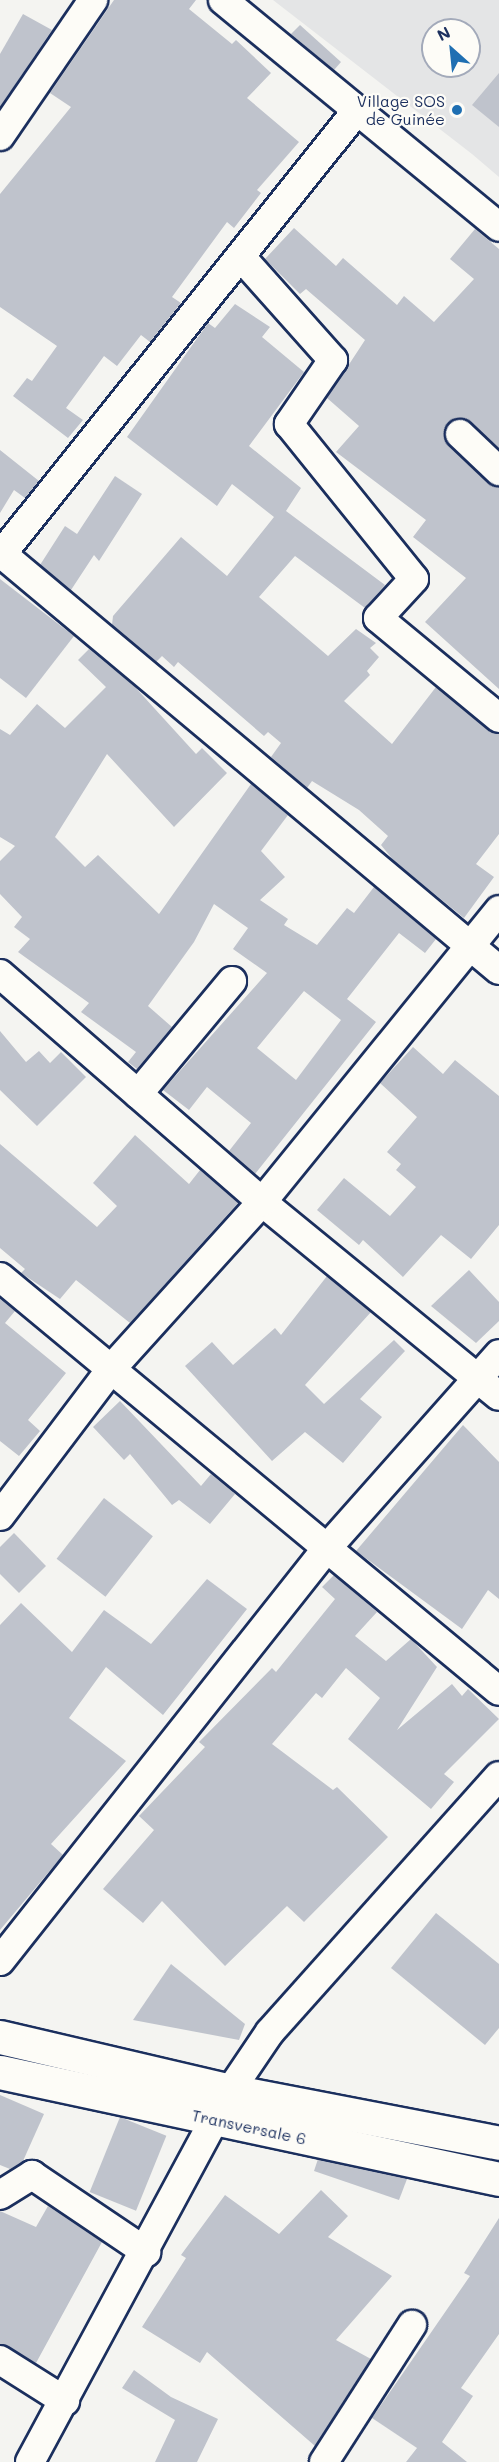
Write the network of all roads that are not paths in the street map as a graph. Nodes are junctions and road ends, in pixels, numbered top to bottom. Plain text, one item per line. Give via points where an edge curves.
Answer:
1 (93, 0) edge
2 (223, 0) edge
3 (355, 112) junction
4 (0, 136) edge
5 (499, 227) edge
6 (242, 258) junction
7 (460, 434) dead end
8 (499, 471) edge
9 (1, 555) edge
10 (499, 718) edge
11 (499, 910) edge
12 (470, 946) junction
13 (499, 970) edge
14 (0, 974) edge
15 (232, 981) dead end
16 (138, 1094) junction
17 (262, 1202) junction
18 (0, 1276) edge
19 (499, 1354) edge
20 (111, 1369) junction
21 (489, 1387) edge
22 (0, 1516) edge
23 (327, 1548) junction
24 (499, 1691) edge
25 (499, 1776) edge
26 (0, 1961) edge
27 (0, 2037) edge
28 (0, 2072) edge
29 (230, 2091) junction
30 (215, 2120) junction
31 (499, 2143) edge
32 (499, 2179) edge
33 (0, 2195) edge
34 (146, 2252) junction
35 (412, 2325) dead end
36 (0, 2360) edge
37 (65, 2401) junction
38 (30, 2462) edge
39 (324, 2462) edge

1 - 4 street
2 - 3 street
3 - 5 street
3 - 6 street
6 - 9 street
6 - 10 street via 333,360 289,424 414,579 378,618
7 - 8 street
9 - 12 street
11 - 12 street
12 - 13 street
12 - 17 street
14 - 16 street
15 - 16 street
16 - 17 street
17 - 20 street
17 - 21 street
18 - 20 street
19 - 21 street
20 - 22 street
20 - 23 street
21 - 23 street
23 - 24 street
23 - 26 street
25 - 29 street via 270,2032
27 - 29 main road, Transversale 6
28 - 30 main road, Transversale 6
29 - 30 street
29 - 31 main road, Transversale 6
30 - 32 main road, Transversale 6
30 - 34 street
33 - 34 street via 32,2175
34 - 37 street
35 - 39 street
36 - 37 street
37 - 38 street

